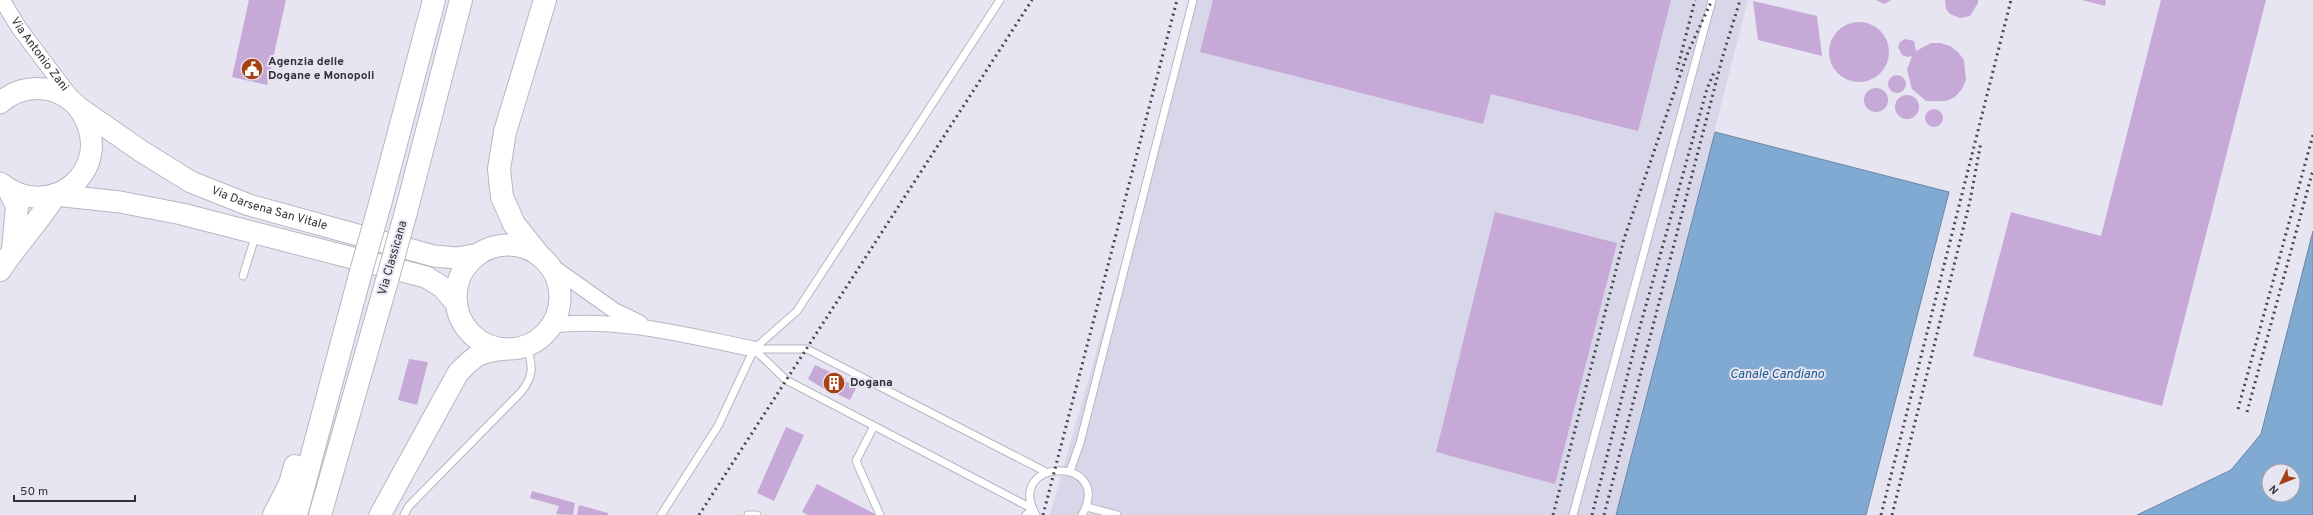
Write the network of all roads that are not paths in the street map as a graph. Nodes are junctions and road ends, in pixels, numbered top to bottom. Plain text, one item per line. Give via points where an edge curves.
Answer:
1 (2, 0) edge
2 (434, 0) edge
3 (460, 0) edge
4 (545, 0) edge
5 (1000, 0) edge
6 (1193, 0) edge
7 (1712, 0) edge
8 (0, 103) edge
9 (79, 108) junction
10 (3, 187) edge
11 (55, 195) junction
12 (256, 234) junction
13 (13, 250) junction
14 (479, 254) junction
15 (544, 260) junction
16 (0, 270) edge
17 (244, 276) dead end
18 (456, 304) junction
19 (552, 325) junction
20 (652, 329) junction
21 (518, 347) junction
22 (754, 348) junction
23 (331, 383) junction
24 (874, 426) junction
25 (1070, 471) junction
26 (1046, 472) junction
27 (1087, 507) junction
28 (1035, 512) edge
29 (274, 515) edge
30 (296, 515) edge
31 (320, 515) edge
32 (380, 515) edge
33 (404, 515) edge
34 (661, 515) edge
35 (748, 515) edge
36 (757, 515) edge
37 (880, 515) edge
38 (1026, 515) edge
39 (1082, 515) edge
40 (1117, 515) edge
41 (1573, 515) edge

1 - 9 street, Via Antonio Zani via 19,28
2 - 23 highway, bridge
3 - 31 highway, Via Classicana, bridge via 406,212
4 - 15 highway via 505,132 499,169 502,197 514,224
5 - 22 lane via 797,311
6 - 25 lane via 1084,428
7 - 41 lane
8 - 9 street, Via Darsena San Vitale via 19,91 36,88 52,90 67,97
9 - 11 street via 88,123 92,140 90,158 83,174 71,187
9 - 14 street, Via Darsena San Vitale via 191,182 249,205 434,256 457,258
10 - 11 street via 24,197 40,198
10 - 13 highway via 17,206
11 - 12 street, Via Darsena San Vitale via 120,202 182,214
11 - 13 highway
12 - 17 lane
12 - 18 street, Via Darsena San Vitale via 426,277 442,287
13 - 16 highway
14 - 15 street, Via Darsena San Vitale via 493,247 509,244 524,247
14 - 18 street, Via Darsena San Vitale via 468,263 460,276 456,289
15 - 19 street via 557,279 560,295
15 - 20 street, Via Darsena San Vitale via 615,311
18 - 21 street, Via Darsena San Vitale via 461,320 478,339 492,346
19 - 20 street, Via Darsena San Vitale via 604,322
19 - 21 street via 541,337
20 - 22 street, Via Darsena San Vitale
21 - 32 street via 483,352 471,359 458,373
21 - 33 lane via 533,369 530,381 409,506
22 - 24 lane via 786,380
22 - 26 lane via 807,349
22 - 34 lane via 718,426
23 - 29 highway via 305,431 290,484
23 - 30 highway
24 - 28 lane
24 - 37 lane via 856,461
25 - 26 lane via 1055,469
25 - 27 lane via 1085,486
26 - 28 lane via 1034,484 1031,496
27 - 39 lane
27 - 40 lane
28 - 38 lane
35 - 36 lane

